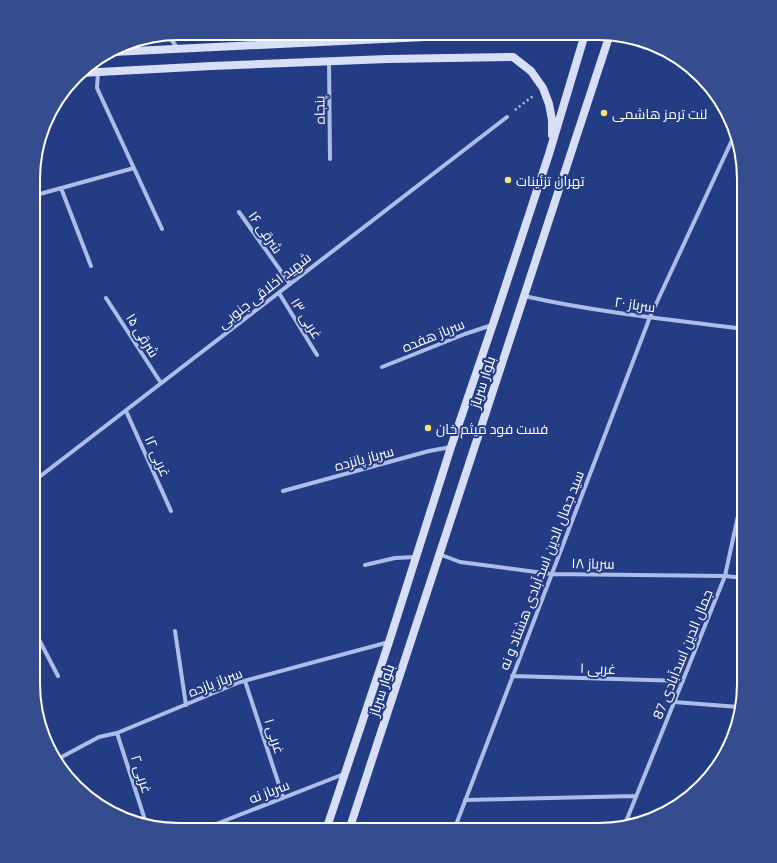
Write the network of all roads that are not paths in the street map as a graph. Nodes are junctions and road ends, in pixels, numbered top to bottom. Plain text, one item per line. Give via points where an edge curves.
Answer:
1 (172, 40) edge
2 (270, 40) edge
3 (338, 40) edge
4 (583, 40) edge
5 (605, 40) edge
6 (271, 44) junction
7 (178, 49) junction
8 (124, 51) edge
9 (329, 62) junction
10 (90, 72) edge
11 (98, 72) junction
12 (506, 116) road end
13 (731, 141) edge
14 (549, 154) junction
15 (330, 159) dead end
16 (134, 168) junction
17 (61, 188) junction
18 (40, 195) edge
19 (239, 212) dead end
20 (162, 229) dead end
21 (91, 266) dead end
22 (290, 284) junction
23 (279, 292) junction
24 (524, 296) junction
25 (106, 298) dead end
26 (650, 317) junction
27 (493, 324) junction
28 (737, 328) edge
29 (317, 355) dead end
30 (382, 367) dead end
31 (161, 384) junction
32 (126, 410) junction
33 (451, 447) junction
34 (40, 477) edge
35 (283, 491) dead end
36 (171, 511) dead end
37 (737, 520) edge
38 (439, 554) junction
39 (416, 557) junction
40 (365, 565) dead end
41 (552, 574) junction
42 (725, 576) junction
43 (737, 577) edge
44 (175, 631) dead end
45 (40, 642) edge
46 (389, 642) junction
47 (58, 676) dead end
48 (512, 676) junction
49 (245, 681) junction
50 (683, 681) junction
51 (674, 702) junction
52 (186, 705) junction
53 (735, 707) edge
54 (117, 733) junction
55 (61, 757) edge
56 (345, 773) junction
57 (636, 796) junction
58 (283, 798) junction
59 (465, 800) junction
60 (144, 818) edge
61 (627, 820) edge
62 (219, 823) edge
63 (328, 823) edge
64 (351, 823) edge
65 (457, 823) edge

1 - 7 street
2 - 6 street
3 - 6 main road
4 - 14 main road, بلوار سرباز
5 - 24 main road, بلوار سرباز
6 - 7 main road
7 - 8 main road
9 - 11 main road
9 - 14 main road via 513,57 531,70 543,88 549,104 552,120
9 - 15 street, پنجاه
10 - 11 main road
11 - 16 street via 97,88
12 - 22 street, شهید اخلاقی جنوبی
13 - 26 street, سید جمال الدین اسدآبادی هشتاد و نه
14 - 27 main road, بلوار سرباز
16 - 17 street
16 - 20 street
17 - 18 street
17 - 21 street
19 - 22 street, شرقی ۱۶
22 - 23 street, شهید اخلاقی جنوبی
23 - 29 street, غربی ۱۳
23 - 31 street, شهید اخلاقی جنوبی
24 - 26 street, سرباز ۲۰
24 - 38 main road, بلوار سرباز
25 - 31 street, شرقی ۱۵
26 - 28 street, سرباز ۲۰
26 - 41 street, سید جمال الدین اسدآبادی هشتاد و نه
27 - 30 street, سرباز هفده
27 - 33 main road, بلوار سرباز
31 - 32 street, شهید اخلاقی جنوبی
32 - 34 street, شهید اخلاقی جنوبی
32 - 36 street, غربی ۱۲
33 - 35 street, سرباز پانزده
33 - 39 main road, بلوار سرباز
37 - 42 street, جمال الدین اسدآبادی 87
38 - 41 street, سرباز ۱۸ via 460,562
38 - 64 main road, بلوار سرباز
39 - 40 street via 395,558
39 - 46 main road, بلوار سرباز
41 - 42 street, سرباز ۱۸
41 - 48 street, سید جمال الدین اسدآبادی هشتاد و نه
42 - 43 street, سرباز ۱۸
42 - 50 street, جمال الدین اسدآبادی 87
44 - 52 street
45 - 47 street
46 - 49 street, سرباز یازده
46 - 56 main road, بلوار سرباز
48 - 50 street, غربی ۱
48 - 59 street, سید جمال الدین اسدآبادی هشتاد و نه
49 - 52 street, سرباز یازده
49 - 58 street, غربی ۱
50 - 51 street, جمال الدین اسدآبادی 87
51 - 53 street
51 - 57 street, جمال الدین اسدآبادی 87
52 - 54 street, سرباز یازده
54 - 55 street, سرباز یازده via 99,737
54 - 60 street, غربی ۲
56 - 58 street, سرباز نه
56 - 63 main road, بلوار سرباز
57 - 59 street
57 - 61 street, جمال الدین اسدآبادی 87
58 - 62 street, سرباز نه
59 - 65 street, سید جمال الدین اسدآبادی هشتاد و نه

